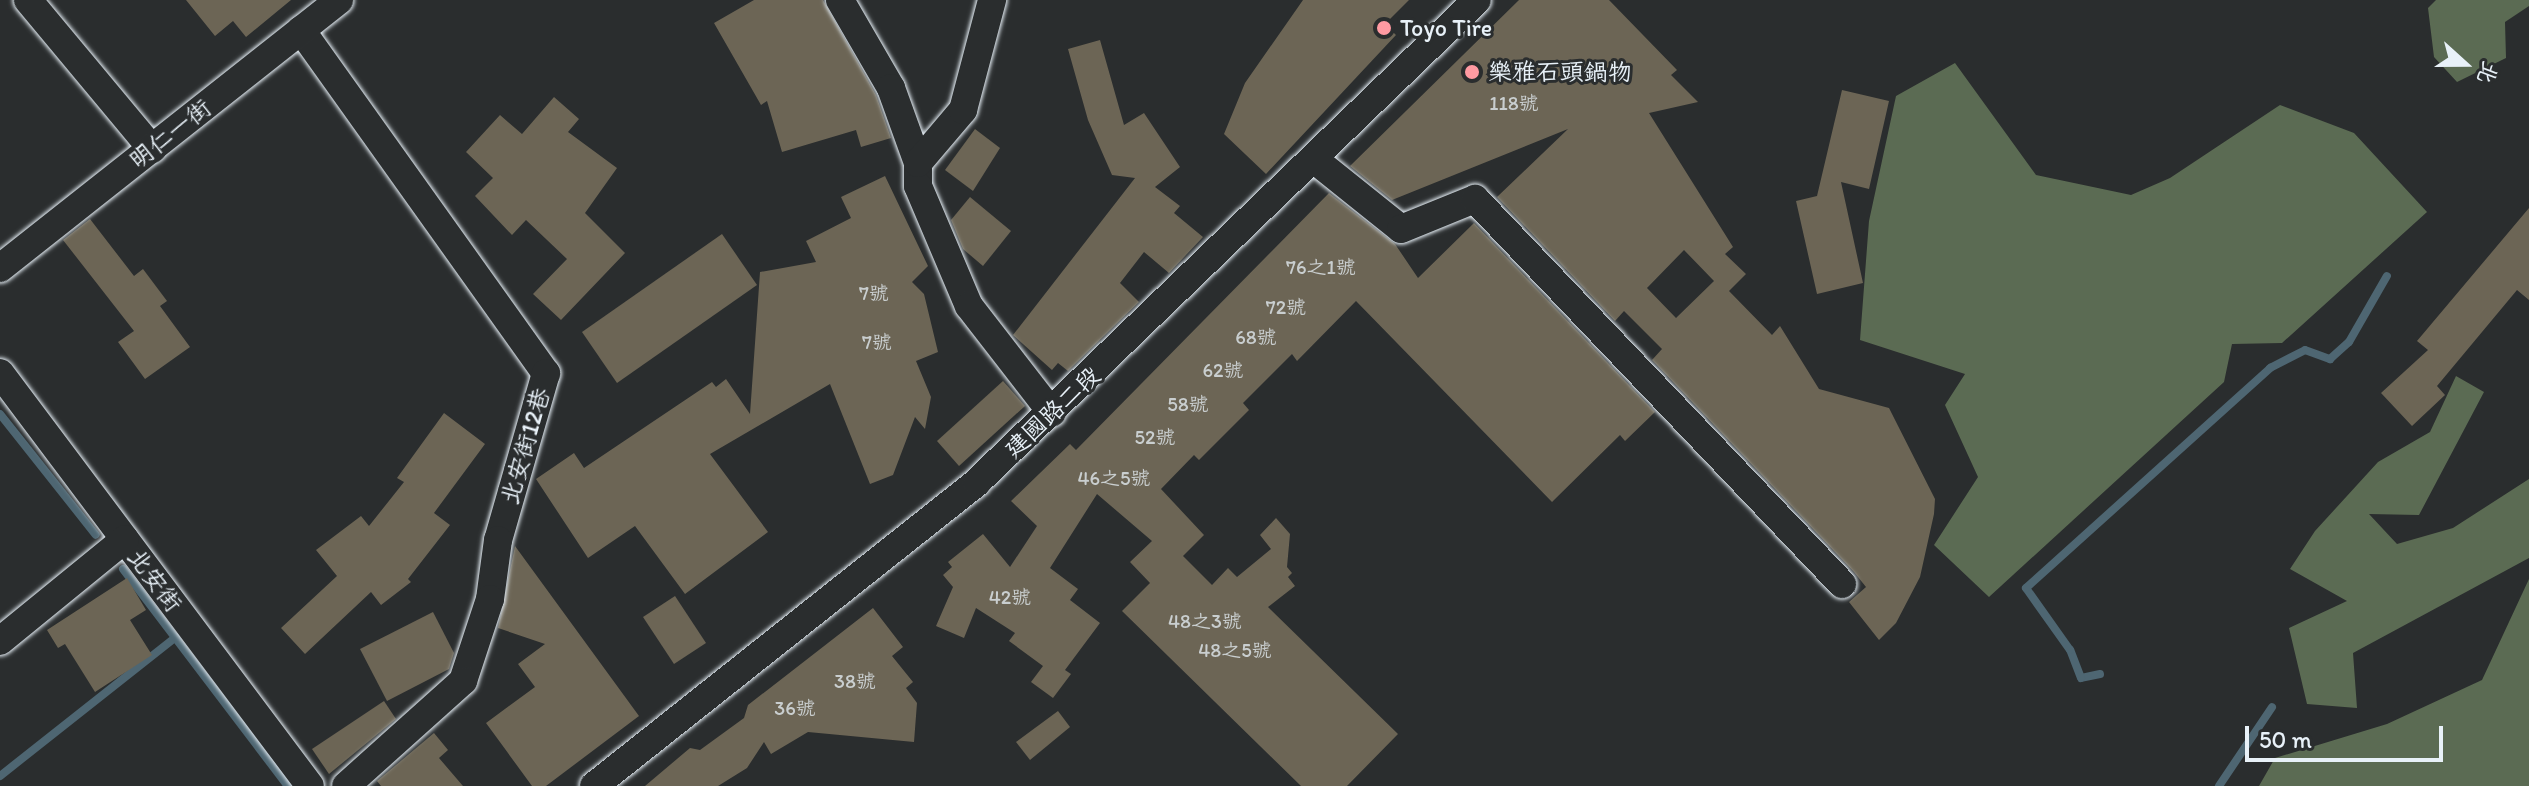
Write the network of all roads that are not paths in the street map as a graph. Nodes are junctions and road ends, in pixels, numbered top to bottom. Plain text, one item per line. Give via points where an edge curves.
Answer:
1 (28, 0) edge
2 (339, 0) edge
3 (840, 0) edge
4 (992, 0) edge
5 (1477, 0) edge
6 (301, 30) junction
7 (152, 149) junction
8 (1315, 160) junction
9 (918, 163) junction
10 (0, 268) edge
11 (0, 373) edge
12 (1052, 413) junction
13 (125, 539) junction
14 (1842, 584) dead end
15 (0, 641) edge
16 (310, 786) edge
17 (346, 786) edge
18 (594, 786) edge

1 - 7 street
2 - 6 street, 明仁一街
3 - 9 street via 891,88
4 - 9 street via 963,110
5 - 8 street, 建國路二段
6 - 7 street, 明仁一街
6 - 17 street, 北安街12巷 via 546,373 498,540 490,599 463,681
7 - 10 street, 明仁一街
8 - 12 street, 建國路二段
8 - 14 street via 1401,229 1475,199
9 - 12 street via 918,186 969,306
11 - 13 street, 北安街
12 - 18 street, 建國路二段 via 977,482
13 - 15 street
13 - 16 street, 北安街

